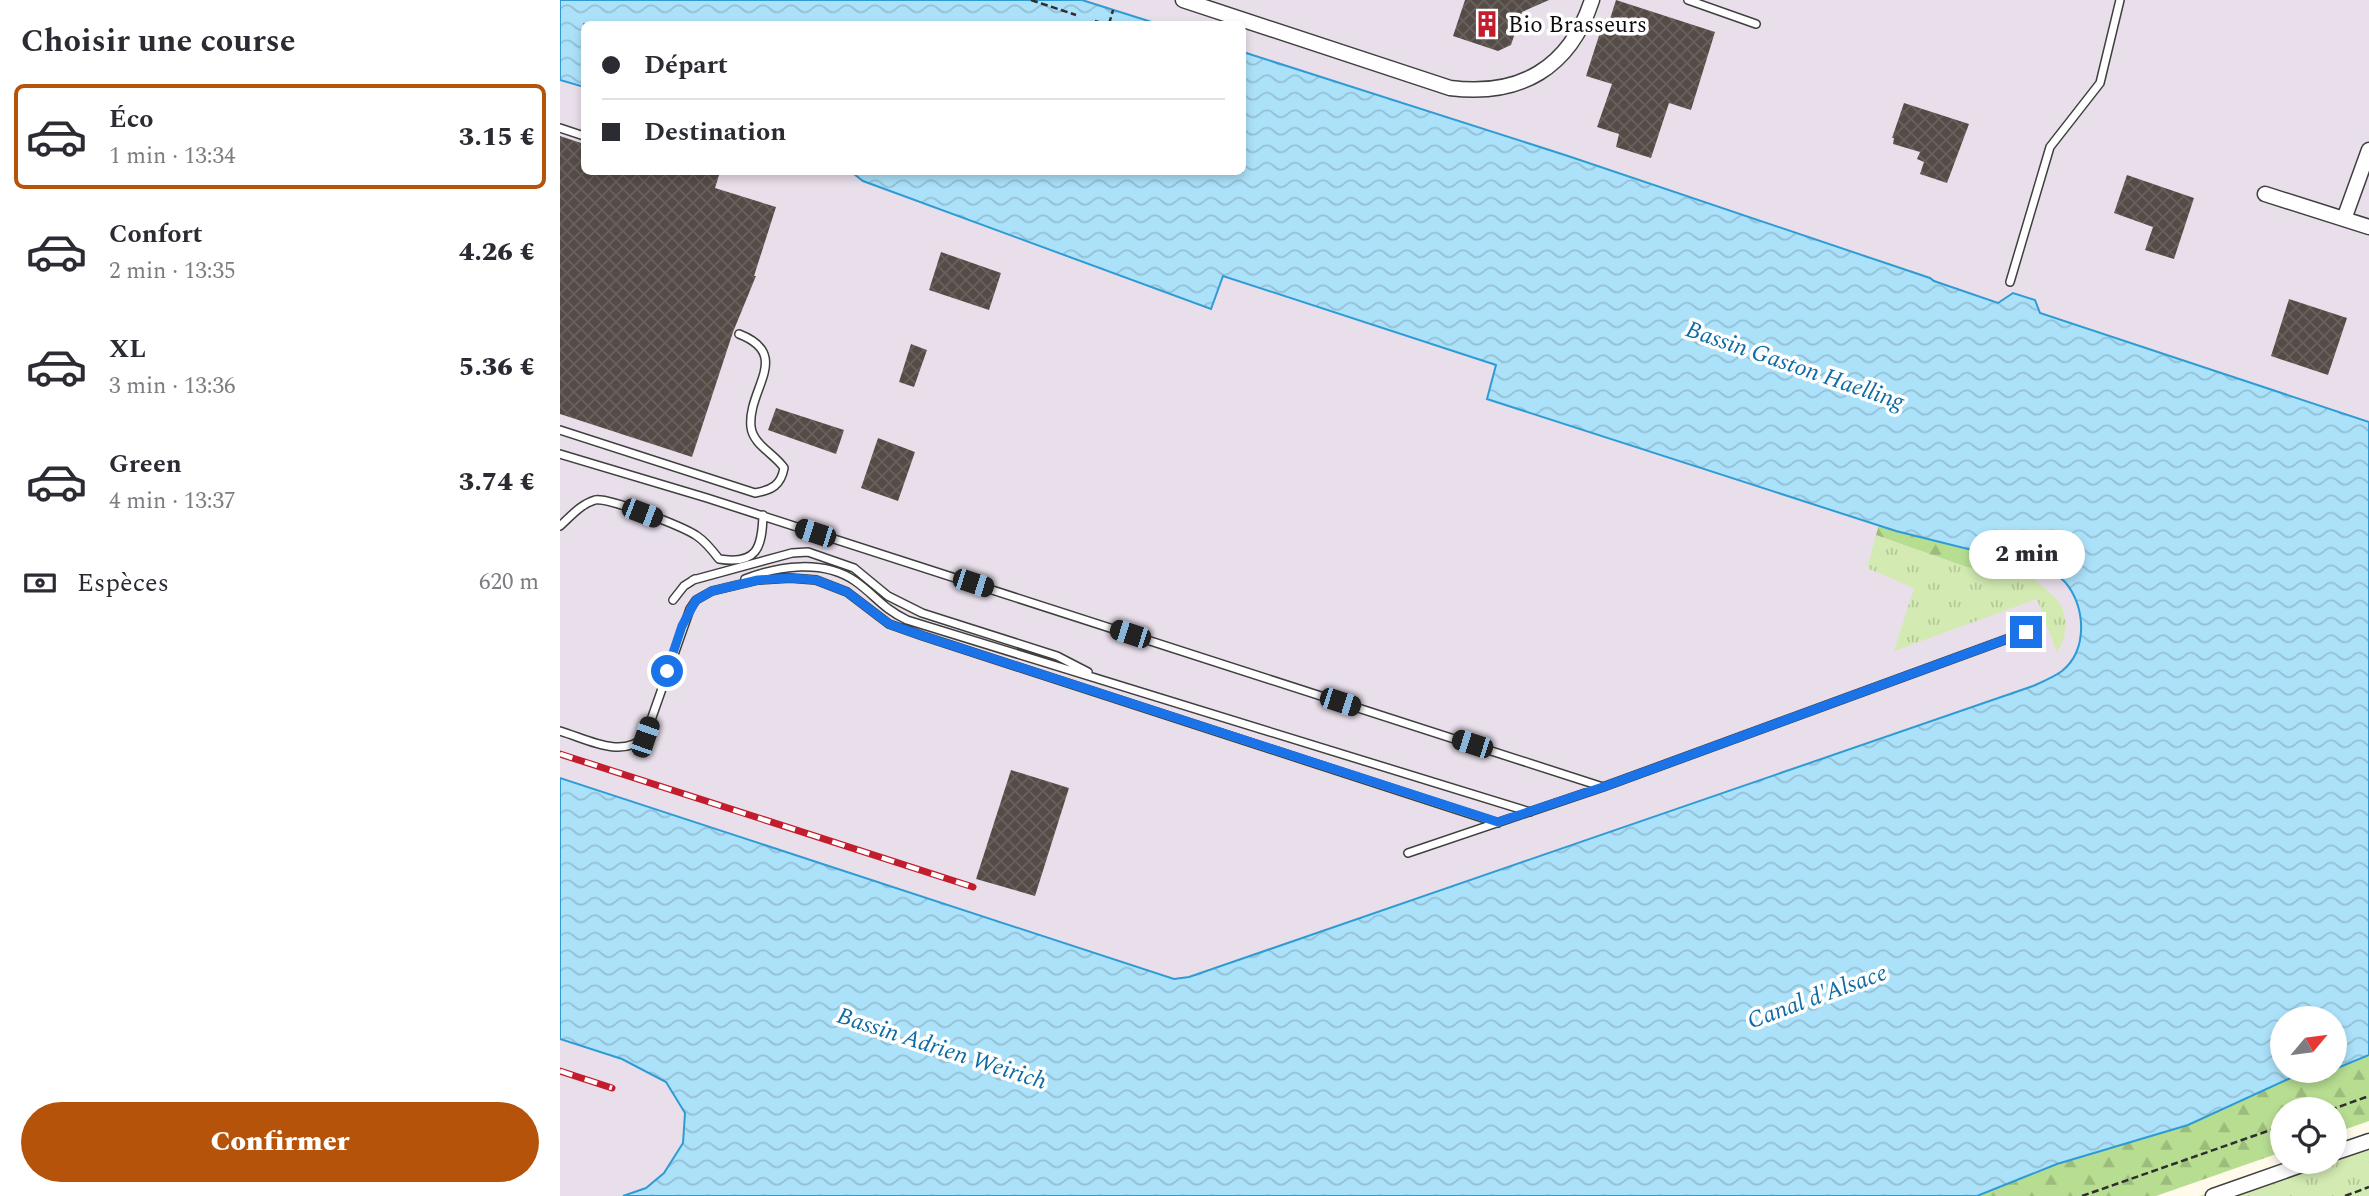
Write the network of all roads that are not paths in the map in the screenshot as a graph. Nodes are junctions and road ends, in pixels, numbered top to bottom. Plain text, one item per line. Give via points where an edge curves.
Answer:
1 (1183, 0) edge
2 (1592, 0) edge
3 (1688, 0) edge
4 (2120, 0) edge
5 (1756, 24) dead end
6 (560, 128) edge
7 (581, 135) edge
8 (2369, 150) edge
9 (2264, 194) dead end
10 (2344, 219) junction
11 (2369, 227) edge
12 (2010, 282) dead end
13 (739, 334) dead end
14 (560, 430) edge
15 (560, 454) edge
16 (763, 516) junction
17 (560, 526) edge
18 (731, 561) junction
19 (693, 580) junction
20 (712, 591) junction
21 (673, 600) dead end
22 (2026, 632) dead end
23 (1102, 680) junction
24 (560, 731) edge
25 (1603, 787) junction
26 (1530, 812) junction
27 (1498, 822) junction
28 (1408, 853) dead end
29 (2369, 1141) edge
30 (2347, 1149) edge
31 (2276, 1174) edge
32 (2213, 1196) edge

1 - 2 street via 1450,88 1473,91 1522,82 1549,67 1575,39
3 - 5 lane
4 - 12 lane via 2100,83 2050,147
6 - 7 lane
8 - 10 street
9 - 10 street
10 - 11 street
13 - 14 lane via 761,346 767,360 751,429 784,468 782,479 771,490 755,493
15 - 16 lane
16 - 18 lane via 758,549
16 - 25 lane
17 - 18 lane via 598,499 694,533 719,559
18 - 19 lane
19 - 21 lane
19 - 23 lane via 808,552 854,568 888,596 922,613 1057,656
20 - 23 lane via 767,570 818,568 855,581 890,612 907,620
20 - 24 lane via 690,609 645,737 624,749
20 - 27 lane via 758,580 816,580 847,592 889,624
22 - 25 lane
23 - 26 lane
25 - 26 lane
26 - 27 lane
27 - 28 lane
29 - 30 street
31 - 32 street

